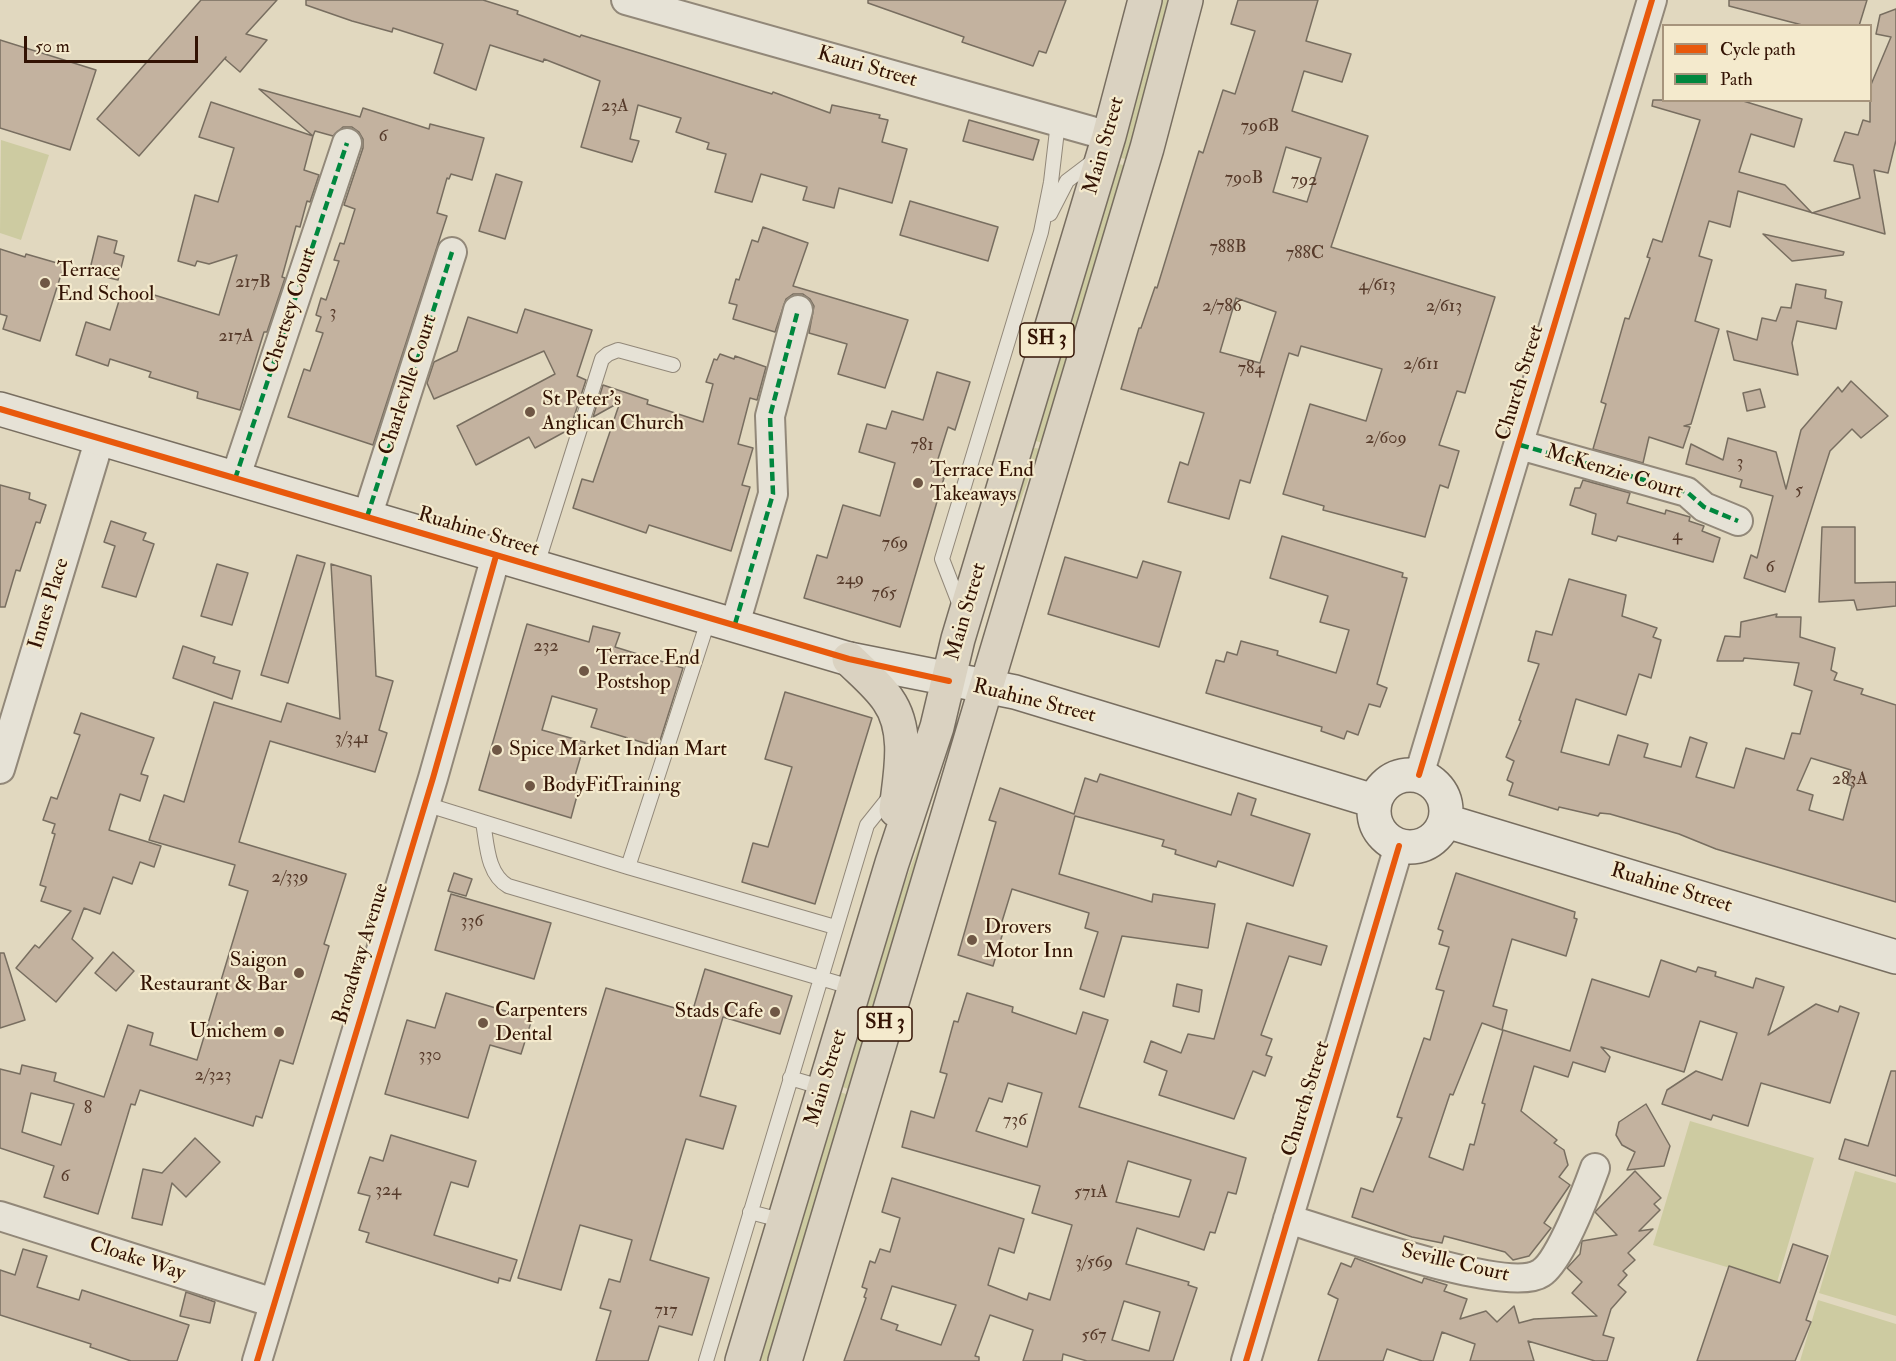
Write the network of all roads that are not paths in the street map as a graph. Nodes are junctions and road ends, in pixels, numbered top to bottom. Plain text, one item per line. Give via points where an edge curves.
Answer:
1 (626, 0) edge
2 (1145, 0) edge
3 (1186, 0) edge
4 (1652, 0) edge
5 (1058, 122) junction
6 (347, 143) dead end
7 (1106, 145) junction
8 (1041, 232) junction
9 (452, 252) dead end
10 (798, 310) dead end
11 (673, 365) dead end
12 (0, 409) edge
13 (100, 438) junction
14 (1520, 445) junction
15 (236, 479) junction
16 (367, 517) junction
17 (1738, 521) dead end
18 (496, 556) junction
19 (536, 568) junction
20 (965, 618) junction
21 (722, 620) junction
22 (849, 659) junction
23 (949, 681) junction
24 (985, 688) junction
25 (0, 769) edge
26 (1419, 775) junction
27 (899, 785) junction
28 (1374, 801) junction
29 (425, 804) junction
30 (1446, 821) junction
31 (483, 822) junction
32 (1399, 846) junction
33 (892, 863) junction
34 (628, 867) junction
35 (835, 927) junction
36 (1896, 957) edge
37 (819, 978) junction
38 (854, 988) junction
39 (790, 1078) junction
40 (824, 1088) junction
41 (1595, 1168) dead end
42 (750, 1212) junction
43 (0, 1216) edge
44 (1288, 1219) junction
45 (784, 1221) junction
46 (274, 1303) junction
47 (257, 1361) edge
48 (705, 1361) edge
49 (742, 1361) edge
50 (785, 1361) edge
51 (1246, 1361) edge

1 - 5 street, Kauri Street
2 - 7 highway, Main Street / SH 3
3 - 24 highway, Main Street / SH 3 via 1147,148
4 - 14 street, Church Street
5 - 7 street, Kauri Street
5 - 8 lane via 1052,182
6 - 15 street, Chertsey Court
7 - 8 lane via 1067,180
7 - 20 highway, Main Street / SH 3
8 - 20 lane via 942,559
9 - 16 street, Charleville Court
10 - 21 street via 770,416 773,494
11 - 19 lane via 618,350 602,360
12 - 13 street, Ruahine Street
13 - 15 street, Ruahine Street
13 - 25 street, Innes Place
14 - 17 street, McKenzie Court via 1687,492 1704,507
14 - 26 street, Church Street
15 - 16 street, Ruahine Street
16 - 18 street, Ruahine Street
18 - 19 street, Ruahine Street
18 - 29 street, Broadway Avenue
19 - 21 street, Ruahine Street
20 - 23 highway, Main Street / SH 3
21 - 22 street, Ruahine Street
21 - 34 lane via 658,775
22 - 23 street, Ruahine Street
22 - 27 highway via 894,710 902,738
23 - 24 street, Ruahine Street
23 - 33 highway, Main Street / SH 3
24 - 28 street, Ruahine Street via 1015,692
24 - 50 highway, Main Street / SH 3
26 - 28 street via 1393,779
26 - 30 street via 1443,795 1448,810
27 - 33 highway
27 - 35 lane via 867,825
28 - 32 street via 1378,830
29 - 31 lane
29 - 46 street, Broadway Avenue
30 - 32 street via 1434,839 1421,846
30 - 36 street, Ruahine Street
31 - 34 lane
31 - 37 lane via 492,869 508,886
32 - 44 street, Church Street
33 - 38 highway, Main Street / SH 3
34 - 35 lane
35 - 37 lane
37 - 38 lane
37 - 39 lane
38 - 40 highway, Main Street / SH 3
39 - 40 lane
39 - 42 lane
40 - 45 highway, Main Street / SH 3
41 - 44 street, Seville Court via 1585,1197 1551,1262 1542,1273 1528,1279 1461,1270
42 - 45 lane
42 - 48 lane
43 - 46 street, Cloake Way
44 - 51 street, Church Street
45 - 49 highway, Main Street / SH 3
46 - 47 street, Broadway Avenue

